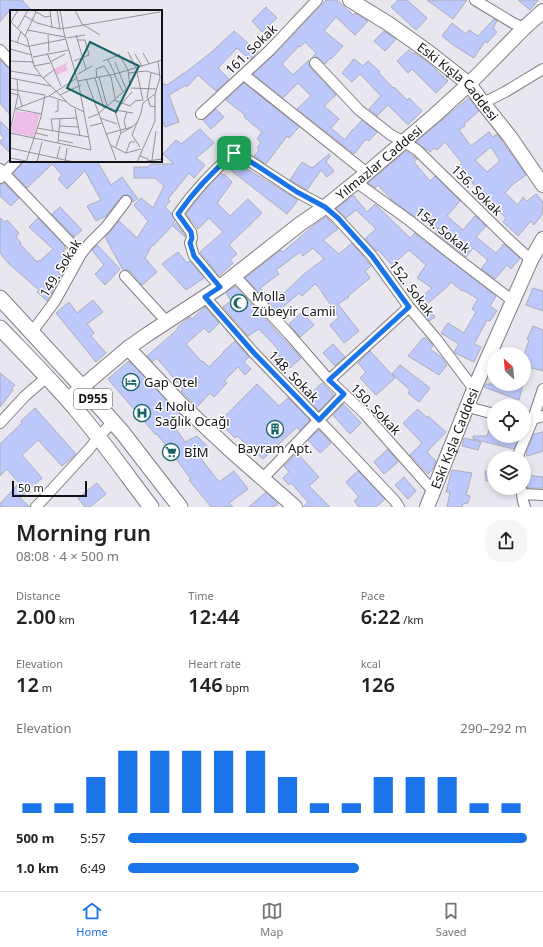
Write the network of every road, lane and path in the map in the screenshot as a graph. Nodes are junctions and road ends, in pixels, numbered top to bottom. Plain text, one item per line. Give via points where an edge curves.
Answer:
1 (317, 0) edge
2 (350, 0) edge
3 (475, 0) edge
4 (543, 11) edge
5 (524, 28) junction
6 (0, 50) edge
7 (10, 61) edge
8 (315, 63) dead end
9 (543, 69) edge
10 (244, 75) junction
11 (469, 84) junction
12 (483, 104) junction
13 (202, 114) dead end
14 (403, 141) junction
15 (15, 162) edge
16 (367, 173) junction
17 (1, 174) edge
18 (356, 182) junction
19 (543, 185) edge
20 (126, 201) dead end
21 (325, 207) junction
22 (543, 239) edge
23 (81, 254) junction
24 (531, 260) junction
25 (125, 276) dead end
26 (234, 276) junction
27 (220, 287) junction
28 (205, 297) junction
29 (0, 298) edge
30 (514, 301) junction
31 (409, 307) junction
32 (166, 322) junction
33 (0, 328) edge
34 (32, 332) junction
35 (128, 348) junction
36 (47, 377) junction
37 (329, 380) junction
38 (82, 387) junction
39 (474, 389) junction
40 (543, 389) edge
41 (344, 394) junction
42 (68, 400) junction
43 (468, 407) junction
44 (487, 412) edge
45 (533, 418) edge
46 (319, 420) junction
47 (113, 422) junction
48 (0, 423) edge
49 (99, 436) junction
50 (520, 451) edge
51 (263, 478) junction
52 (433, 491) junction
53 (531, 493) edge
54 (522, 495) edge
55 (543, 495) edge
56 (36, 507) edge
57 (151, 507) edge
58 (180, 507) edge
59 (295, 507) edge
60 (399, 507) edge
61 (427, 507) edge
62 (525, 507) edge

1 - 10 street, 161. Sokak
2 - 11 street, Eski Kışla Caddesi via 389,24
3 - 5 street
4 - 5 street, Yılmazlar Caddesi
5 - 11 street, Yılmazlar Caddesi
6 - 7 street
8 - 14 street, 156. Sokak via 359,110 391,135
9 - 12 street
10 - 13 street, 161. Sokak
10 - 16 street
11 - 12 street, Eski Kışla Caddesi
11 - 14 street, Yılmazlar Caddesi
12 - 19 street, Eski Kışla Caddesi via 510,137
14 - 16 street, Yılmazlar Caddesi
14 - 24 street, 156. Sokak via 417,150
15 - 17 street
16 - 18 street, Yılmazlar Caddesi
17 - 23 street
18 - 21 street, Yılmazlar Caddesi
18 - 30 street, 154. Sokak
20 - 23 street, 149. Sokak
21 - 26 street, Yılmazlar Caddesi
21 - 27 street, 152. Sokak via 234,153 216,169 178,214 191,232 190,243 194,256
21 - 31 street, 152. Sokak via 372,256
22 - 24 street, Eski Kışla Caddesi
23 - 34 street, 149. Sokak via 55,301
24 - 30 street, Eski Kışla Caddesi
25 - 32 street
26 - 27 street, Yılmazlar Caddesi
26 - 37 street, 150. Sokak
27 - 28 street, Yılmazlar Caddesi
28 - 32 street, Yılmazlar Caddesi
28 - 46 street, 148. Sokak via 254,353
29 - 34 main road, D955
30 - 39 street, Eski Kışla Caddesi
31 - 37 street
31 - 39 street, 152. Sokak
32 - 35 street, Yılmazlar Caddesi
33 - 36 main road, D955
34 - 38 main road, D955
35 - 38 street, Yılmazlar Caddesi
35 - 51 street via 180,403
36 - 42 main road, D955
36 - 48 street
37 - 41 street, 150. Sokak
38 - 42 street, Yılmazlar Caddesi
38 - 47 main road, D955
39 - 43 street, Eski Kışla Caddesi
40 - 45 street
41 - 46 street
41 - 52 street, 150. Sokak
42 - 49 main road, D955
43 - 44 street
43 - 52 street, Eski Kışla Caddesi
45 - 50 street
46 - 51 street
46 - 60 street, 148. Sokak
47 - 49 street
47 - 58 main road, D955
49 - 56 street
49 - 57 main road, D955
51 - 59 street
52 - 61 street, Eski Kışla Caddesi
53 - 55 street
54 - 62 street

